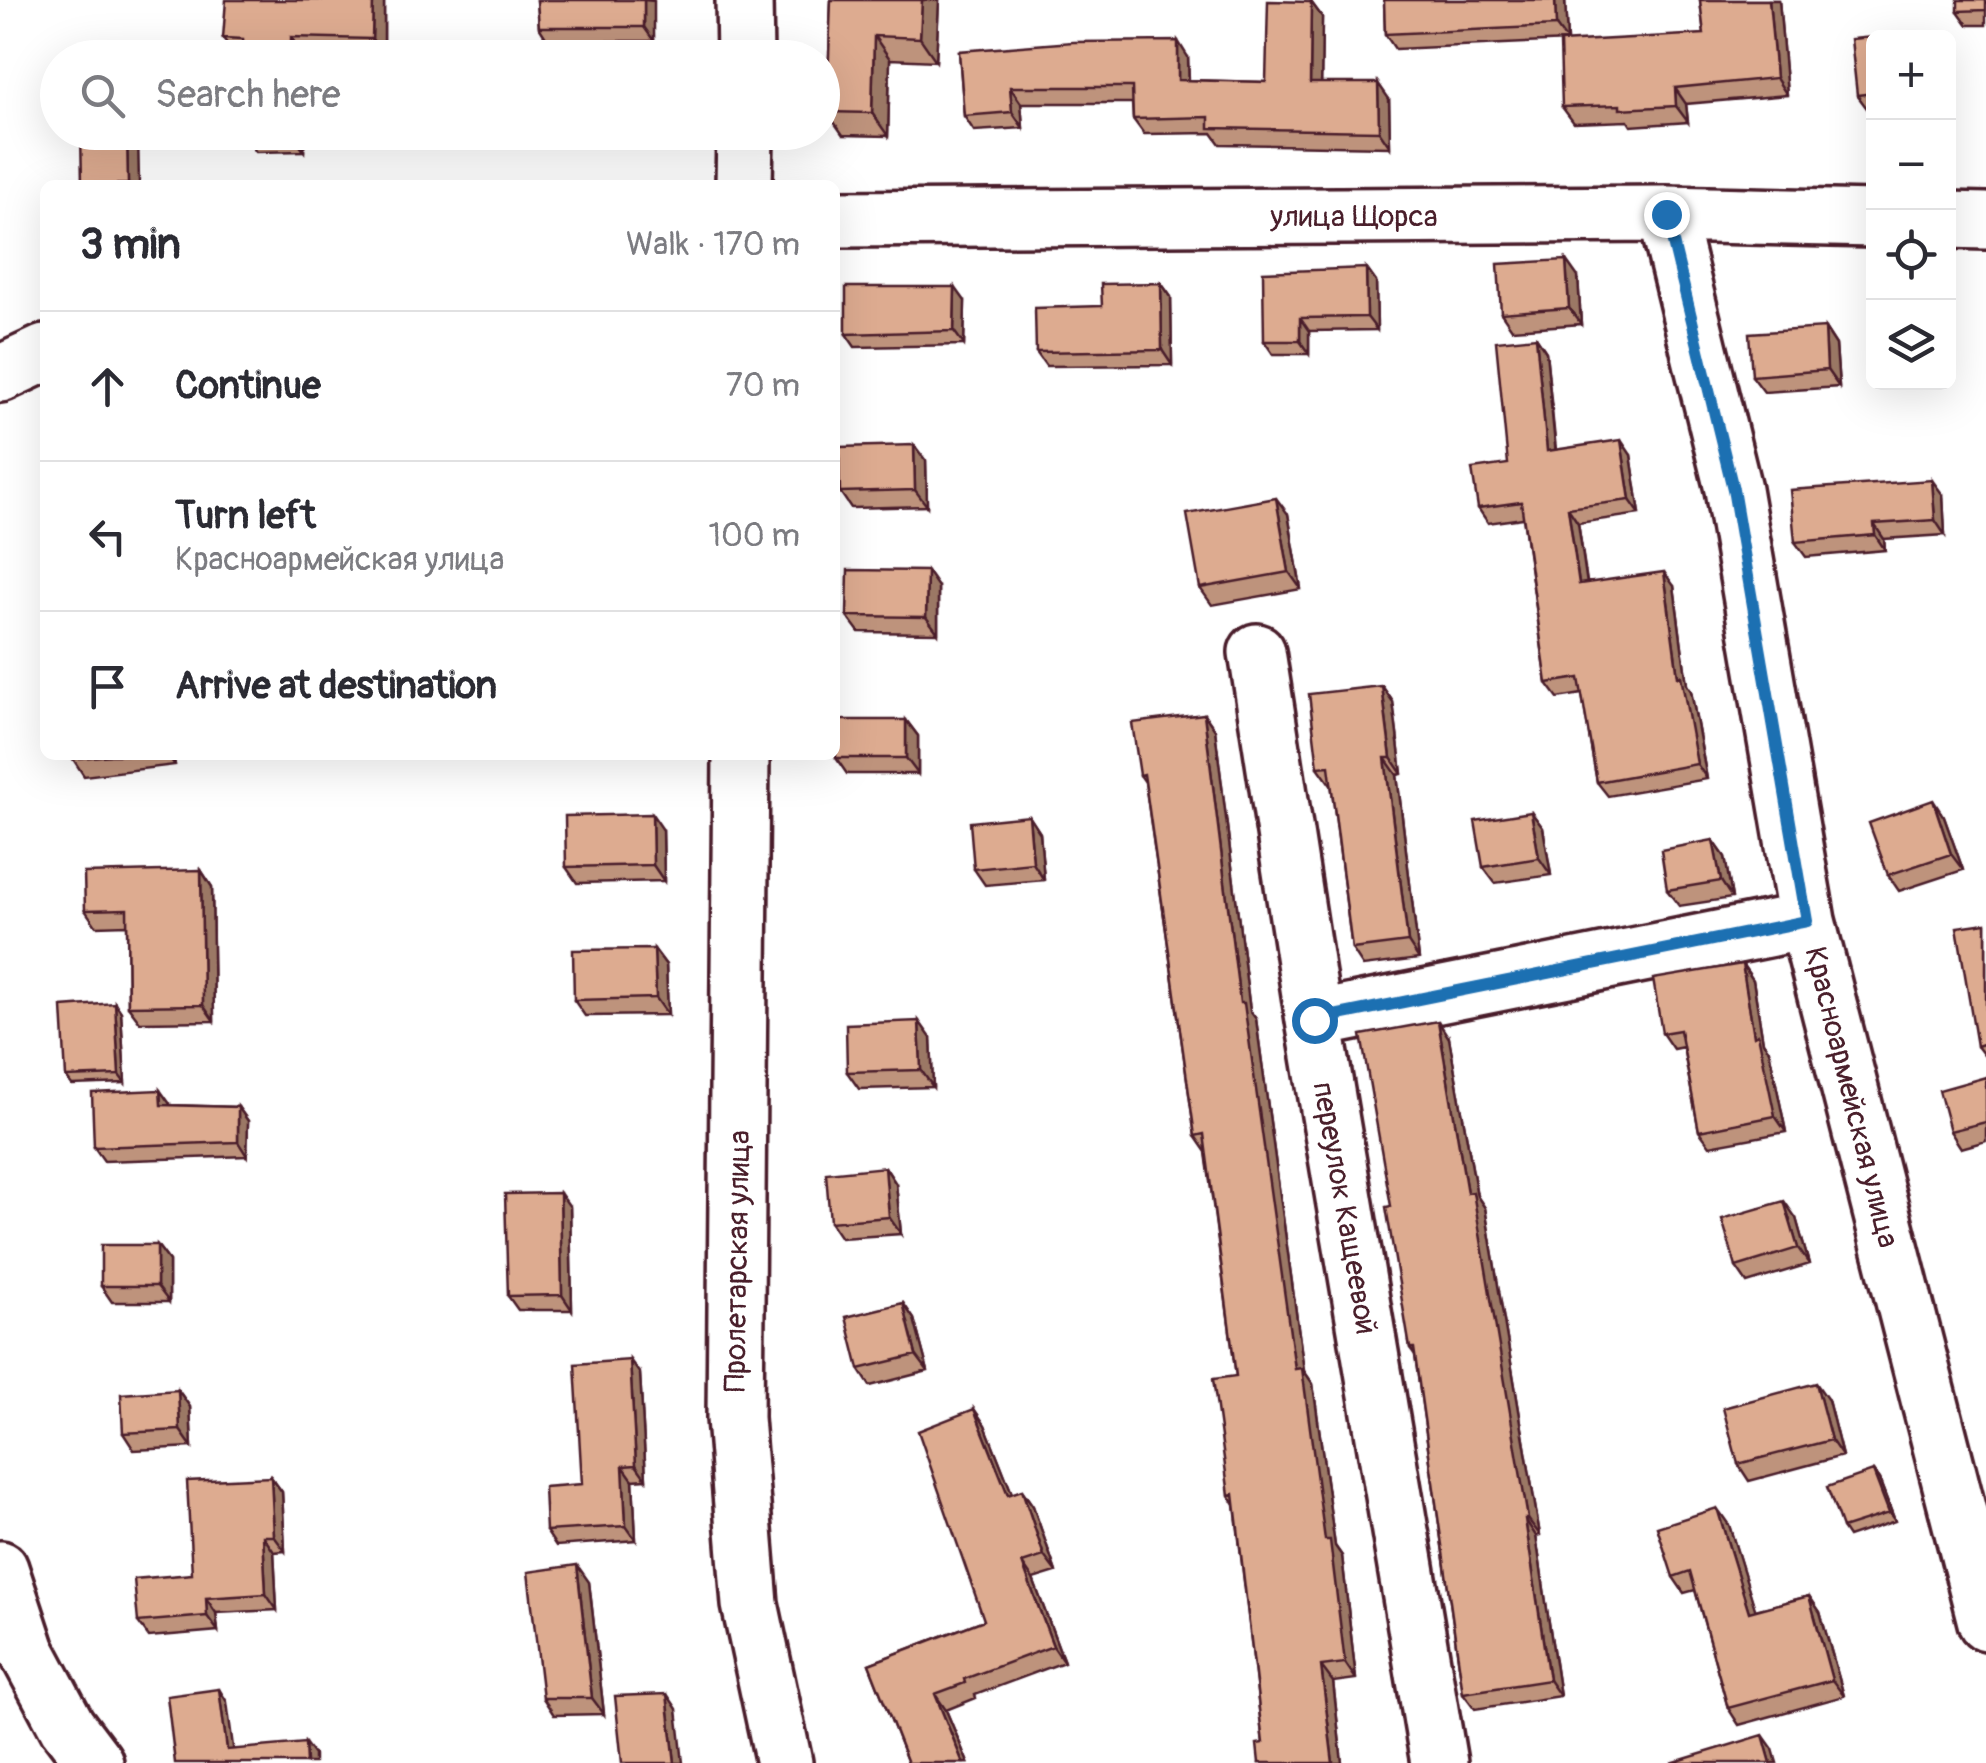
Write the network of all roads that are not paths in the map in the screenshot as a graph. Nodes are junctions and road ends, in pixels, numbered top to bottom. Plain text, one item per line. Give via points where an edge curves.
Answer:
1 (744, 0) edge
2 (745, 40) edge
3 (744, 150) edge
4 (744, 180) edge
5 (1666, 214) junction
6 (1866, 218) edge
7 (840, 219) edge
8 (1956, 220) edge
9 (1986, 221) edge
10 (40, 356) edge
11 (0, 374) edge
12 (1257, 652) dead end
13 (741, 760) edge
14 (1807, 921) junction
15 (1314, 1020) junction
16 (0, 1569) edge
17 (1986, 1622) edge
18 (95, 1763) edge
19 (784, 1763) edge
20 (1439, 1763) edge

1 - 2 street
3 - 4 street
5 - 6 street, улица Щорса
5 - 7 street, улица Щорса
5 - 14 street, Красноармейская улица via 1733,489
8 - 9 street
10 - 11 street
12 - 15 street, переулок Кащеевой
13 - 19 street, Пролетарская улица via 735,1418 750,1604
14 - 15 street
14 - 17 street, Красноармейская улица
15 - 20 street, переулок Кащеевой
16 - 18 street via 27,1651

